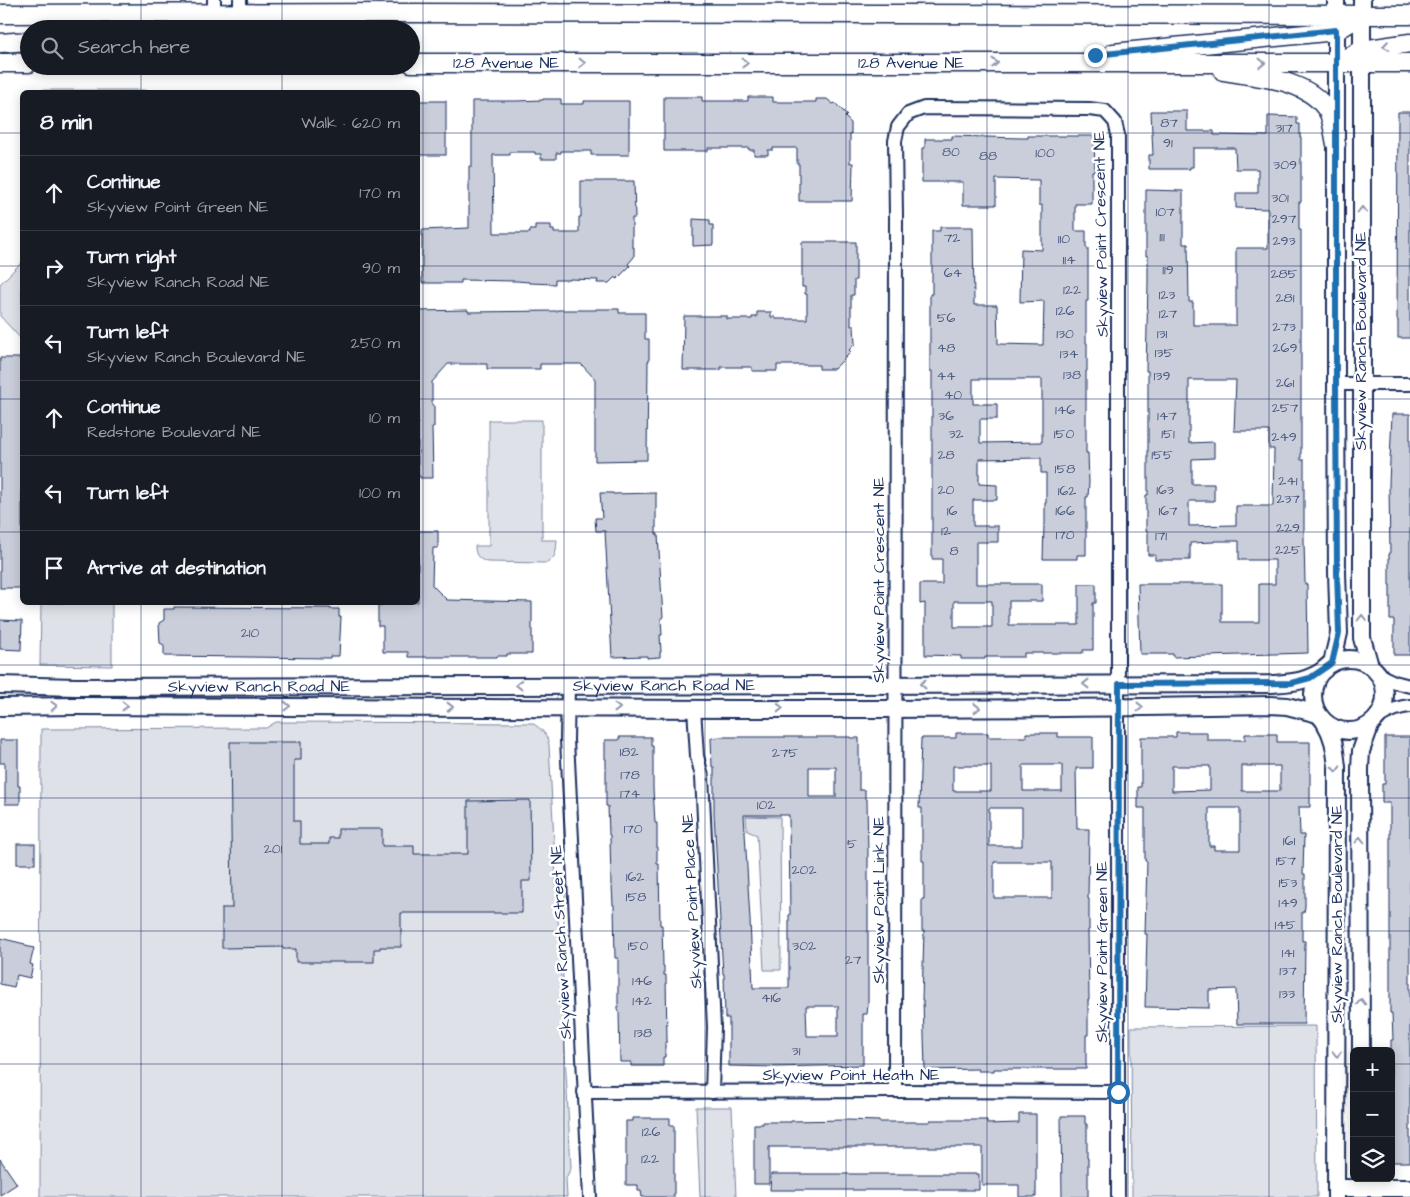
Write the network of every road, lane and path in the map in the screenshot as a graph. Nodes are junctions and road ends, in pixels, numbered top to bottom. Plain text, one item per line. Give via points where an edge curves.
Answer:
1 (318, 0) edge
2 (1362, 7) edge
3 (405, 13) junction
4 (0, 14) edge
5 (214, 14) edge
6 (240, 14) edge
7 (1336, 15) edge
8 (1410, 15) edge
9 (20, 42) edge
10 (0, 43) edge
11 (1410, 43) edge
12 (1362, 57) junction
13 (20, 62) edge
14 (0, 63) edge
15 (420, 63) edge
16 (1031, 63) junction
17 (1176, 63) junction
18 (1410, 63) edge
19 (1336, 64) junction
20 (1336, 144) junction
21 (1336, 384) junction
22 (1361, 384) junction
23 (1410, 384) edge
24 (1328, 666) junction
25 (1374, 670) junction
26 (896, 684) junction
27 (1119, 684) junction
28 (0, 685) edge
29 (568, 685) junction
30 (1410, 686) edge
31 (1410, 706) edge
32 (0, 707) edge
33 (568, 708) junction
34 (694, 708) junction
35 (1119, 708) junction
36 (896, 709) junction
37 (1321, 718) junction
38 (1374, 722) junction
39 (1361, 1047) edge
40 (895, 1091) junction
41 (584, 1092) junction
42 (712, 1092) junction
43 (1118, 1092) junction
44 (1361, 1188) edge
45 (1410, 1188) edge
46 (1336, 1193) edge
47 (590, 1197) edge
48 (1118, 1197) edge

1 - 3 main road
2 - 7 main road
2 - 8 main road
2 - 12 street, Skyview Ranch Boulevard NE
3 - 6 main road
3 - 7 main road
4 - 5 main road
5 - 6 main road
7 - 16 main road
7 - 19 street, Skyview Ranch Boulevard NE
9 - 10 main road
11 -> 12 main road
12 - 18 main road, 128 Avenue NE
12 - 19 main road, 128 Avenue NE
22 -> 12 street, Skyview Ranch Boulevard NE
13 - 14 main road
15 -> 16 main road, 128 Avenue NE
16 - 17 main road, 128 Avenue NE
17 -> 19 main road, 128 Avenue NE
17 - 20 main road via 1290,83 1312,94 1328,111
19 - 20 street, Skyview Ranch Boulevard NE
20 - 21 street, Skyview Ranch Boulevard NE
21 - 22 street
21 - 24 street, Skyview Ranch Boulevard NE via 1339,633
22 - 23 street
25 -> 22 street, Skyview Ranch Boulevard NE via 1362,638
24 - 25 street via 1353,659
24 - 27 street, Skyview Ranch Road NE via 1310,678 1291,683
24 - 37 street via 1317,679 1313,691
25 - 30 street via 1394,682
25 - 38 street via 1384,685 1386,696 1384,707
27 -> 26 street, Skyview Ranch Road NE
26 - 27 street, Skyview Point Crescent NE via 895,141 898,127 908,114 924,108 1089,109 1105,111 1115,122 1118,135
26 - 29 street, Skyview Ranch Road NE
26 - 36 street, Skyview Point Crescent NE
27 - 35 street, Skyview Point Crescent NE
29 -> 28 street, Skyview Ranch Road NE
29 - 33 street, Skyview Ranch Street NE
31 - 38 street via 1389,711
32 -> 33 street, Skyview Ranch Road NE
33 -> 34 street, Skyview Ranch Road NE
33 - 41 street, Skyview Ranch Street NE
34 -> 36 street, Skyview Ranch Road NE
34 - 42 street, Skyview Point Place NE via 697,756 702,776 713,1008
36 -> 35 street, Skyview Ranch Road NE
35 -> 37 street, Skyview Ranch Road NE via 1270,705 1287,706
35 - 43 street, Skyview Point Green NE
36 - 40 street, Skyview Point Link NE
37 - 38 street via 1335,729 1347,732 1359,731
37 -> 46 street, Skyview Ranch Boulevard NE via 1335,745 1336,767
39 -> 38 street, Skyview Ranch Boulevard NE via 1360,769 1361,751
40 - 42 street, Skyview Point Heath NE
40 - 43 street, Skyview Point Heath NE
41 - 42 street, Skyview Point Heath NE
41 - 47 street, Skyview Ranch Street NE
43 - 48 street, Skyview Point Green NE
44 - 45 street
44 - 46 street

